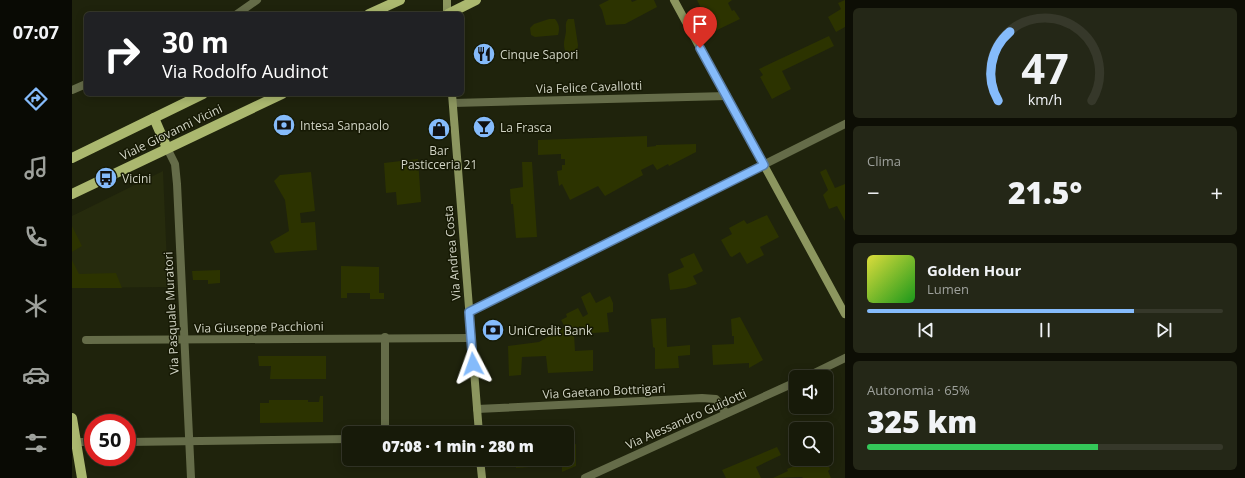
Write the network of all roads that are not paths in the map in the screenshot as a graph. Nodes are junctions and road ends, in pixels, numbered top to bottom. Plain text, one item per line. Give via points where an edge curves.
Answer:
1 (257, 0) edge
2 (400, 0) edge
3 (447, 0) edge
4 (476, 0) edge
5 (674, 0) edge
6 (242, 12) edge
7 (373, 12) edge
8 (447, 12) edge
9 (451, 12) edge
10 (84, 85) edge
11 (72, 90) edge
12 (199, 96) edge
13 (278, 96) edge
14 (452, 96) edge
15 (726, 96) junction
16 (453, 103) junction
17 (154, 118) junction
18 (845, 124) edge
19 (167, 148) junction
20 (72, 158) edge
21 (764, 165) junction
22 (72, 194) edge
23 (469, 312) junction
24 (845, 314) edge
25 (385, 337) junction
26 (471, 338) junction
27 (184, 339) junction
28 (86, 340) dead end
29 (845, 358) edge
30 (820, 370) edge
31 (789, 385) edge
32 (477, 409) junction
33 (726, 413) junction
34 (72, 418) edge
35 (385, 426) edge
36 (476, 426) edge
37 (342, 439) edge
38 (76, 442) junction
39 (84, 442) edge
40 (136, 442) edge
41 (190, 442) junction
42 (481, 466) edge
43 (82, 478) edge
44 (191, 478) edge
45 (482, 478) edge
46 (585, 478) edge

1 - 6 street
2 - 7 main road
3 - 8 main road
4 - 9 main road
5 - 15 main road
10 - 11 street
12 - 17 main road, Viale Giovanni Vicini
13 - 19 main road, Viale Giovanni Vicini
14 - 16 main road, Via Andrea Costa
15 - 16 street, Via Felice Cavallotti
15 - 21 main road
16 - 23 main road, Via Andrea Costa
17 - 19 main road
17 - 20 main road, Viale Giovanni Vicini
18 - 21 street
19 - 22 main road, Viale Giovanni Vicini
19 - 27 street, Via Pasquale Muratori via 175,164 177,184
21 - 23 street
21 - 24 main road
23 - 26 main road, Via Andrea Costa
25 - 26 street, Via Giuseppe Pacchioni
25 - 27 street, Via Giuseppe Pacchioni
25 - 35 street
26 - 32 main road, Via Andrea Costa
27 - 28 street, Via Giuseppe Pacchioni
27 - 41 street, Via Pasquale Muratori
29 - 30 street
31 - 33 street, Via Alessandro Guidotti
32 - 33 street, Via Gaetano Bottrigari via 702,398 716,399
32 - 36 main road, Via Andrea Costa
33 - 46 street, Via Alessandro Guidotti
34 - 38 main road
37 - 41 street
38 - 39 street
38 - 43 main road
40 - 41 street
41 - 44 street, Via Pasquale Muratori
42 - 45 main road

